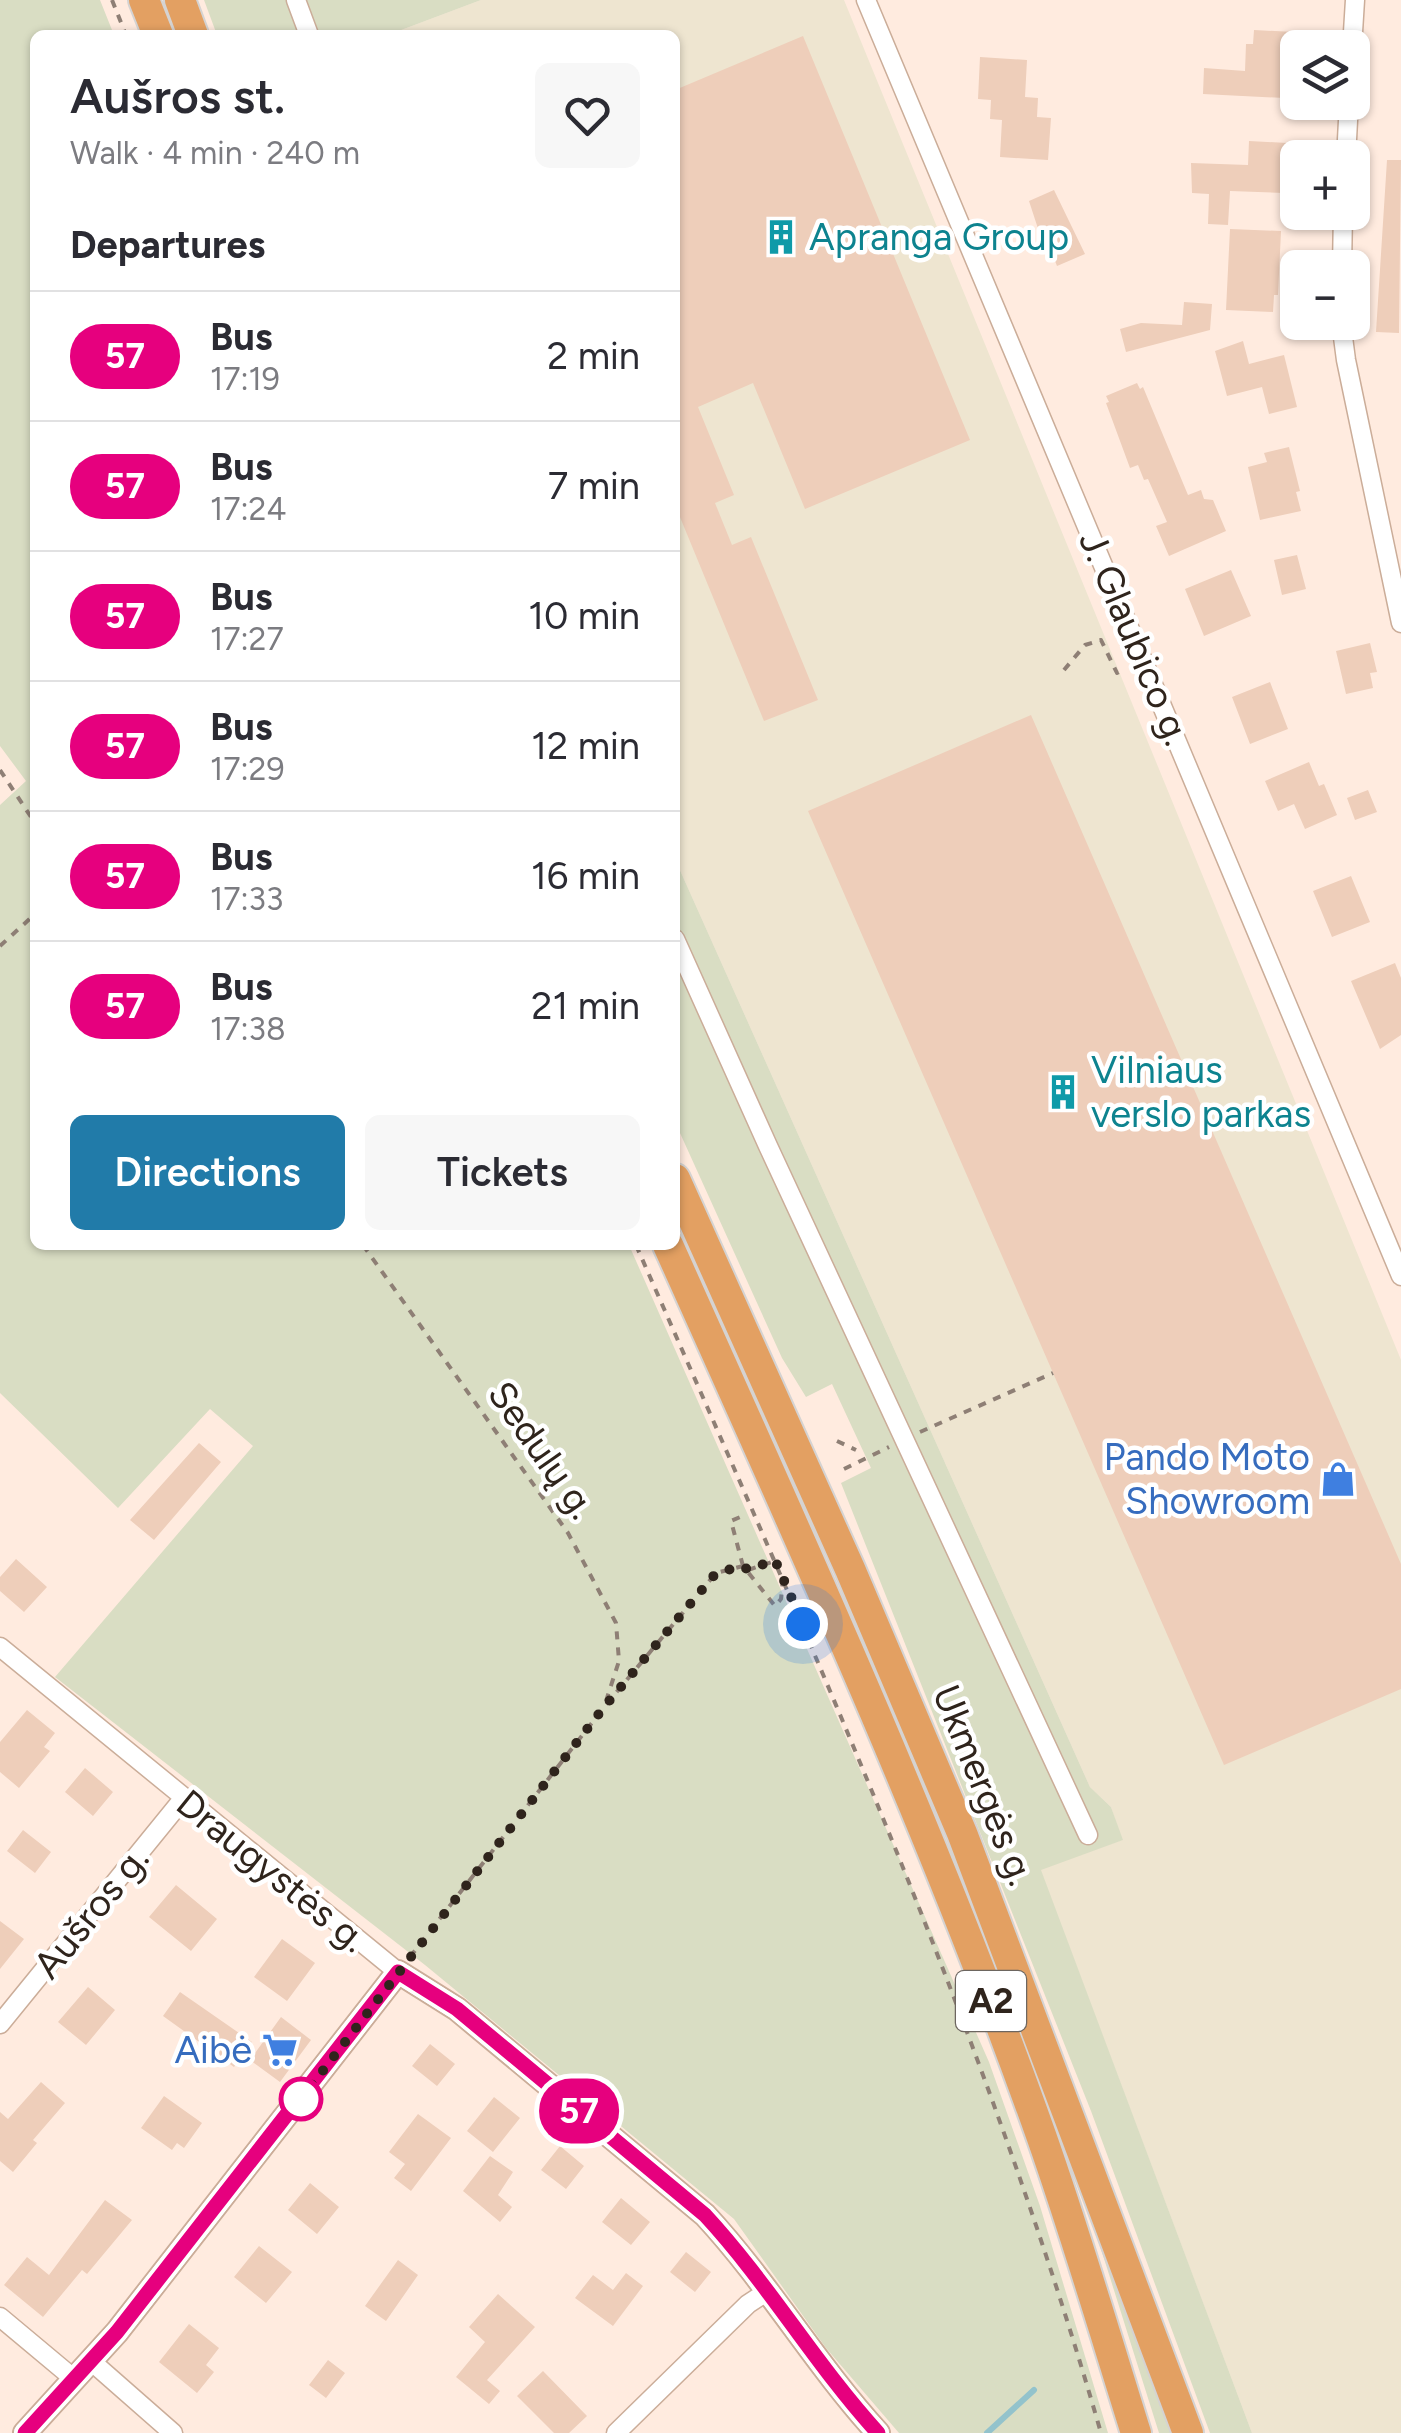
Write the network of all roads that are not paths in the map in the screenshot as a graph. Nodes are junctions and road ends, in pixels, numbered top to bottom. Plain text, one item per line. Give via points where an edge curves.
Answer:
1 (144, 0) edge
2 (180, 0) edge
3 (296, 0) edge
4 (866, 0) edge
5 (1354, 0) edge
6 (156, 30) edge
7 (192, 30) edge
8 (307, 30) edge
9 (1353, 30) edge
10 (1343, 340) edge
11 (1401, 623) edge
12 (680, 950) edge
13 (680, 1190) edge
14 (670, 1250) edge
15 (1401, 1276) edge
16 (0, 1647) edge
17 (183, 1799) junction
18 (1088, 1835) dead end
19 (398, 1972) junction
20 (0, 2024) edge
21 (768, 2291) junction
22 (0, 2317) edge
23 (91, 2361) junction
24 (73, 2378) junction
25 (25, 2433) edge
26 (173, 2433) edge
27 (616, 2433) edge
28 (878, 2433) edge
29 (1136, 2433) edge
30 (1188, 2433) edge

1 - 6 highway
2 - 7 highway
3 - 8 street
4 - 15 street, J. Glaubico g.
5 - 9 street
10 - 11 street
12 - 18 street
13 - 30 highway, Ukmergės g. / A2 via 962,1834
14 - 29 highway, Ukmergės g. / A2 via 930,1846 1042,2139
16 - 17 street, Draugystės g.
17 - 19 street, Draugystės g.
17 - 20 street, Aušros g.
19 - 21 street, Draugystės g. via 457,2009 705,2215
19 - 23 street
21 - 27 street
21 - 28 street, Draugystės g.
22 - 24 street
23 - 24 street
23 - 26 street
24 - 25 street

